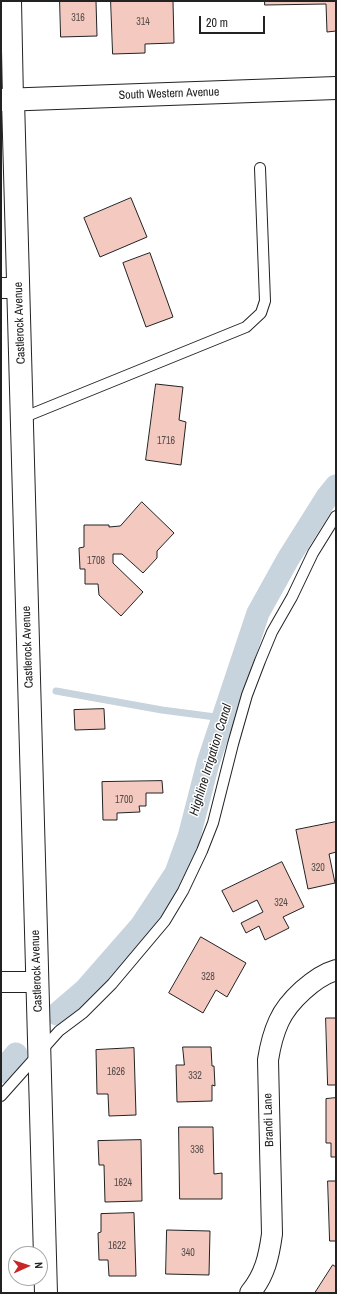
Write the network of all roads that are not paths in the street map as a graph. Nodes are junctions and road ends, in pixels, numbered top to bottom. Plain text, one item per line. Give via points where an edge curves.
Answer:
1 (11, 1) edge
2 (336, 88) edge
3 (7, 100) edge
4 (260, 168) dead end
5 (10, 288) edge
6 (22, 418) junction
7 (336, 516) edge
8 (336, 970) edge
9 (1, 982) edge
10 (38, 982) junction
11 (40, 1054) junction
12 (1, 1096) edge
13 (46, 1293) edge
14 (250, 1293) edge

1 - 3 street, Castlerock Avenue
2 - 3 street, South Western Avenue
3 - 5 street, Castlerock Avenue
4 - 6 lane via 265,301 261,313 246,327
5 - 6 street, Castlerock Avenue
6 - 10 street, Castlerock Avenue
7 - 11 lane via 313,553 272,632 260,661 243,709 213,823 183,891 165,921 112,984 59,1031
8 - 14 street, Brandi Lane via 317,979 290,1004 279,1020 271,1041 268,1060 272,1234 266,1268
9 - 10 street
10 - 11 street, Castlerock Avenue
11 - 12 lane
11 - 13 street, Castlerock Avenue

